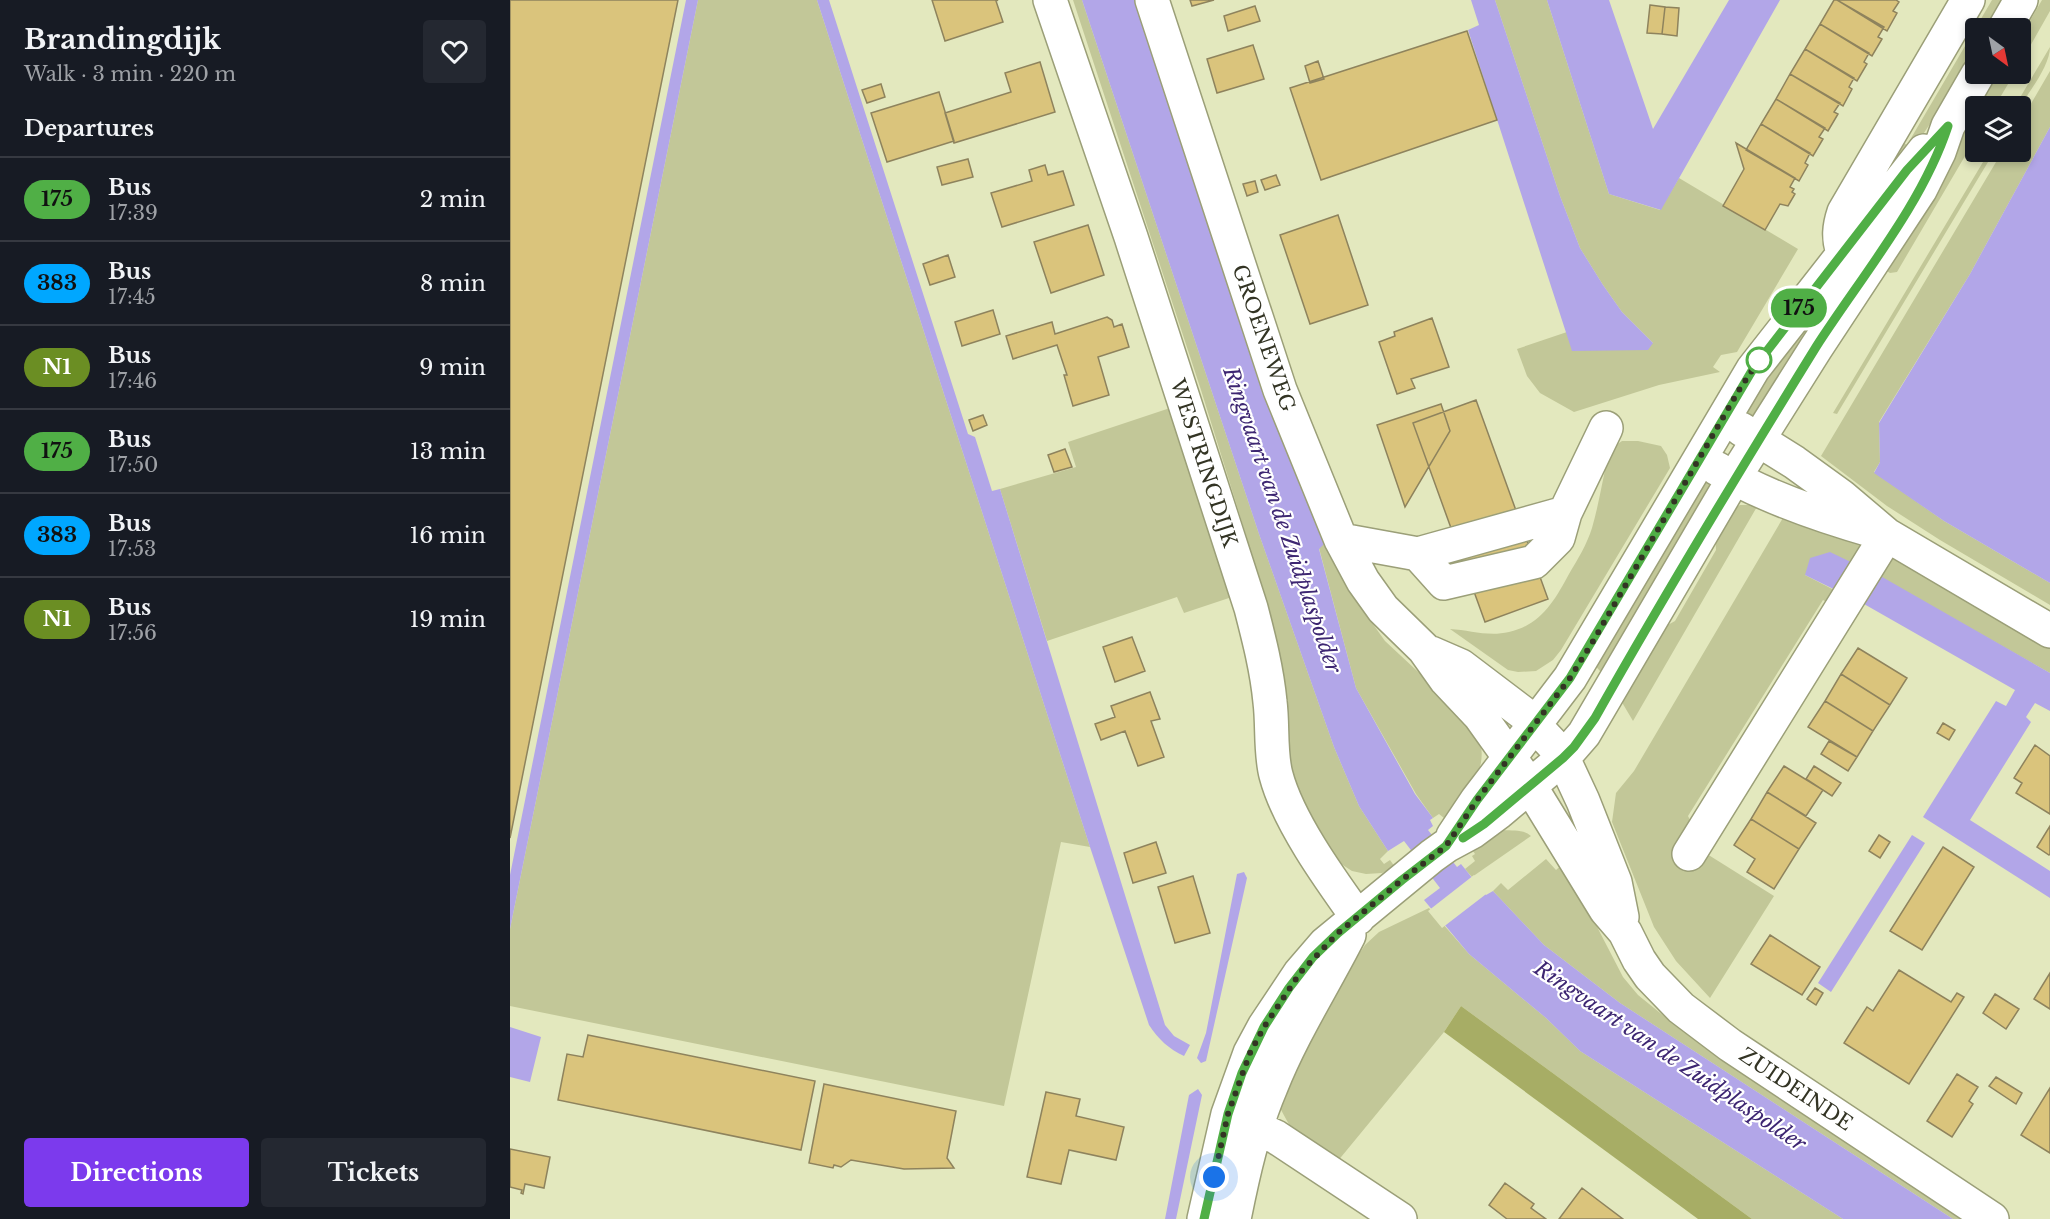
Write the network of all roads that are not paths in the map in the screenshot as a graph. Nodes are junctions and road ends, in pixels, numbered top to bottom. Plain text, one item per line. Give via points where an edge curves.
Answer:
1 (1050, 0) edge
2 (1152, 0) edge
3 (1968, 0) edge
4 (2021, 0) edge
5 (2010, 18) edge
6 (1972, 84) edge
7 (1948, 126) junction
8 (1843, 253) junction
9 (1722, 419) junction
10 (1606, 428) dead end
11 (1758, 440) junction
12 (1699, 457) junction
13 (1734, 478) junction
14 (1341, 540) junction
15 (1880, 546) junction
16 (2050, 631) edge
17 (1424, 649) junction
18 (1535, 725) junction
19 (1509, 758) junction
20 (1563, 758) junction
21 (1530, 786) junction
22 (1689, 854) dead end
23 (1431, 858) junction
24 (1358, 918) junction
25 (1625, 932) junction
26 (1242, 1121) junction
27 (1204, 1219) edge
28 (1234, 1219) edge
29 (1400, 1219) edge
30 (1992, 1219) edge

1 - 24 street, WESTRINGDIJK via 1251,608 1264,658 1276,774 1288,808
2 - 14 street, GROENEWEG via 1280,390
3 - 8 street via 1844,212 1839,226
4 - 5 street
6 - 7 street
7 - 8 street via 1915,161
7 - 11 street via 1920,190
8 - 9 street via 1765,352
9 - 11 street
9 - 12 street
10 - 14 street via 1565,513 1558,538 1534,562 1444,583 1418,554
11 - 13 street
11 - 15 street via 1840,496
12 - 13 street
12 - 18 street via 1592,643
13 - 15 street via 1823,516
13 - 20 street via 1595,718
14 - 17 street, GROENEWEG via 1383,609
15 - 16 street
15 - 22 street
17 - 18 street, GROENEWEG via 1461,666
17 - 19 street, GROENEWEG
18 - 19 street
18 - 20 street, GROENEWEG
19 - 21 street, ZUIDEINDE
19 - 23 street
20 - 21 street
20 - 25 street, ZUIDEINDE via 1615,882
21 - 23 street via 1484,824
21 - 25 street, ZUIDEINDE via 1606,910
23 - 24 street
24 - 26 street via 1313,957 1250,1053
25 - 30 street, ZUIDEINDE via 1650,976 1702,1025
26 - 27 street
26 - 28 street
26 - 29 street via 1276,1137

